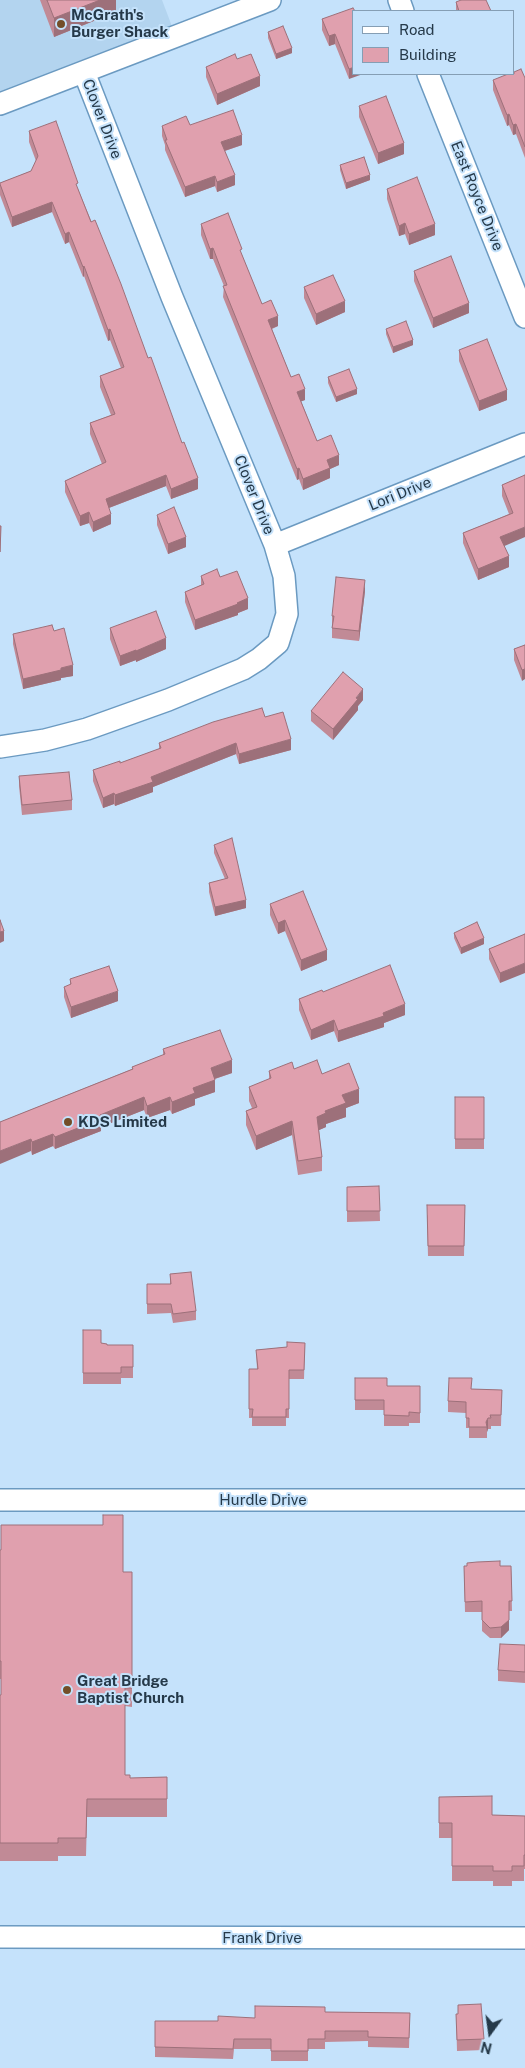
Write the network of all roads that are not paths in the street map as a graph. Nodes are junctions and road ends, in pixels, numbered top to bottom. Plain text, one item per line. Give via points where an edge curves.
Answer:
1 (270, 0) edge
2 (84, 72) junction
3 (428, 75) edge
4 (0, 104) edge
5 (525, 317) edge
6 (525, 444) edge
7 (275, 545) junction
8 (0, 747) edge
9 (0, 1500) edge
10 (525, 1500) edge
11 (0, 1937) edge
12 (525, 1938) edge

1 - 2 street
2 - 4 street
2 - 7 street, Clover Drive via 172,297
3 - 5 street, East Royce Drive
6 - 7 street, Lori Drive
7 - 8 street, Clover Drive via 284,576 287,614 278,643 260,659 168,700 87,729
9 - 10 street, Hurdle Drive
11 - 12 street, Frank Drive

